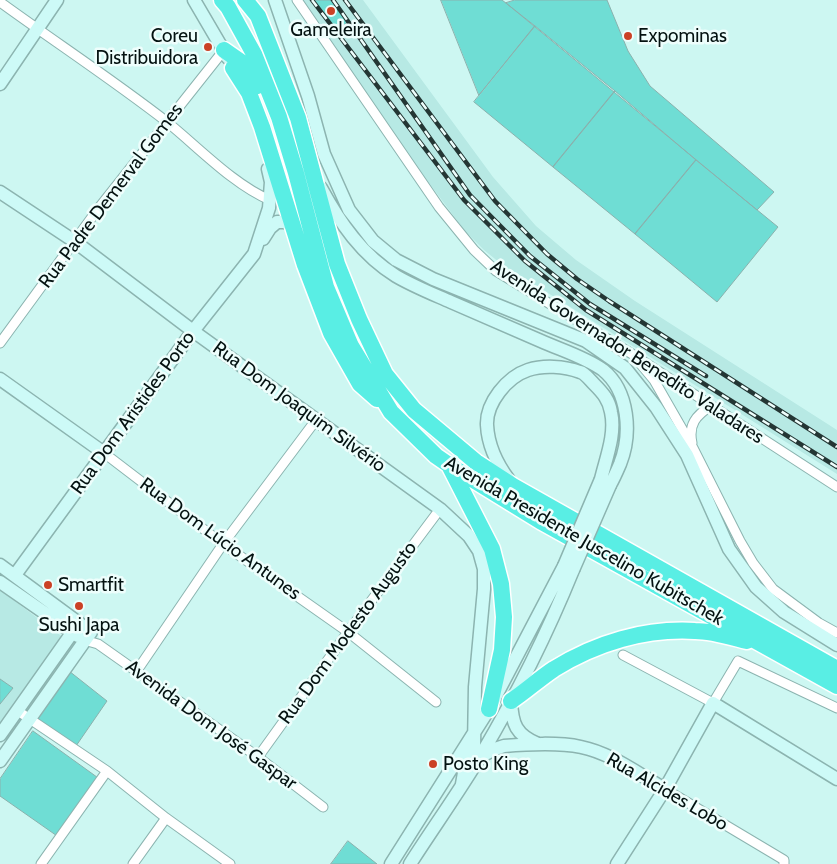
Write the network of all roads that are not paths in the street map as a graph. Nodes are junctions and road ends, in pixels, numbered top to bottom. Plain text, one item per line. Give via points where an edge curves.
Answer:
1 (57, 0) edge
2 (194, 0) edge
3 (222, 0) edge
4 (245, 0) edge
5 (252, 0) edge
6 (276, 0) edge
7 (297, 0) edge
8 (0, 2) edge
9 (258, 16) junction
10 (37, 29) junction
11 (224, 50) junction
12 (232, 68) junction
13 (0, 84) edge
14 (280, 117) junction
15 (166, 122) junction
16 (304, 171) junction
17 (0, 192) edge
18 (270, 200) junction
19 (292, 225) junction
20 (74, 242) junction
21 (254, 254) junction
22 (305, 265) junction
23 (193, 331) junction
24 (0, 343) edge
25 (632, 354) junction
26 (0, 379) edge
27 (711, 406) junction
28 (392, 412) junction
29 (316, 420) junction
30 (693, 448) junction
31 (104, 452) junction
32 (449, 465) junction
33 (705, 472) junction
34 (606, 482) junction
35 (513, 486) junction
36 (837, 487) edge
37 (705, 497) junction
38 (440, 509) junction
39 (223, 544) junction
40 (0, 565) edge
41 (568, 568) junction
42 (15, 575) junction
43 (0, 582) edge
44 (76, 628) junction
45 (348, 632) junction
46 (837, 634) edge
47 (821, 635) junction
48 (87, 636) junction
49 (763, 644) junction
50 (837, 645) edge
51 (623, 655) dead end
52 (837, 669) edge
53 (136, 672) junction
54 (837, 686) edge
55 (475, 687) junction
56 (511, 701) junction
57 (436, 702) dead end
58 (713, 703) junction
59 (837, 708) edge
60 (489, 709) junction
61 (18, 711) junction
62 (31, 719) junction
63 (0, 735) edge
64 (473, 735) junction
65 (540, 745) junction
66 (258, 757) junction
67 (459, 757) junction
68 (480, 757) junction
69 (0, 761) edge
70 (107, 772) junction
71 (837, 779) edge
72 (462, 784) junction
73 (664, 789) junction
74 (323, 807) dead end
75 (166, 818) junction
76 (228, 863) edge
77 (41, 864) edge
78 (133, 864) edge
79 (390, 864) edge
80 (410, 864) edge
81 (617, 864) edge
82 (784, 864) edge

1 - 10 street
2 - 11 street
3 - 14 highway, Avenida Presidente Juscelino Kubitschek via 254,54
4 - 9 highway, Avenida Presidente Juscelino Kubitschek
5 - 9 highway
6 - 37 street via 324,154 348,210 372,241 396,260 433,279 586,341 625,368 656,407 686,455
7 - 25 street, Avenida Governador Benedito Valadares via 439,207 474,250 496,271
8 - 10 street
9 - 16 highway, Avenida Presidente Juscelino Kubitschek via 298,118
10 - 13 street
10 - 15 street
11 - 12 street
11 - 14 highway via 247,66 266,102
11 - 15 street, Rua Padre Demerval Gomes
12 - 18 street via 260,138 271,182
12 - 19 highway via 248,93 262,128
14 - 16 highway, Avenida Presidente Juscelino Kubitschek
15 - 18 street via 243,184
15 - 20 street, Rua Padre Demerval Gomes
16 - 22 highway via 300,228
16 - 28 highway, Avenida Presidente Juscelino Kubitschek via 326,287 351,346
16 - 34 street via 354,241 396,276 583,359 603,371 618,389 626,407 626,441 621,463
16 - 35 highway, Avenida Presidente Juscelino Kubitschek via 337,264 385,374 414,410 476,462
17 - 20 street, Rua Dom Joaquim Silvério
18 - 21 street, Rua Dom Aristides Porto
19 - 21 street, Rua Dom Aristides Porto via 277,222
19 - 22 highway
20 - 23 street, Rua Dom Joaquim Silvério
20 - 24 street, Rua Padre Demerval Gomes
21 - 23 street, Rua Dom Aristides Porto
22 - 28 highway via 331,333 360,384
23 - 29 street, Rua Dom Joaquim Silvério
23 - 31 street, Rua Dom Aristides Porto
25 - 27 street, Avenida Governador Benedito Valadares
25 - 30 street via 654,380
26 - 31 street, Rua Dom Lúcio Antunes
27 - 30 street via 692,423 690,436
27 - 36 street, Avenida Governador Benedito Valadares
28 - 32 highway, Avenida Presidente Juscelino Kubitschek
29 - 38 street, Rua Dom Joaquim Silvério
29 - 39 street
30 - 33 street
31 - 39 street, Rua Dom Lúcio Antunes
31 - 42 street, Rua Dom Aristides Porto
32 - 49 highway, Avenida Presidente Juscelino Kubitschek via 540,521
32 - 60 highway via 492,549 501,584 504,616 502,650
33 - 37 street
33 - 46 street via 740,541 773,589
34 - 35 street via 613,432 612,413 606,397 582,372 551,366 527,370 505,384 490,405 487,424 490,442 498,464
34 - 41 street, bridge
35 - 52 highway, Avenida Presidente Juscelino Kubitschek
37 - 47 street via 729,549 756,587 784,612
38 - 45 street, Rua Dom Modesto Augusto
38 - 55 street, Rua Dom Joaquim Silvério via 469,536 479,551 484,570
39 - 45 street, Rua Dom Lúcio Antunes
39 - 53 street
40 - 42 street, Avenida Dom José Gaspar
41 - 56 street via 553,619
41 - 60 street
42 - 44 street, Avenida Dom José Gaspar
43 - 44 street, Avenida Dom José Gaspar
44 - 48 street, Avenida Dom José Gaspar
44 - 61 street
45 - 57 street, Rua Dom Lúcio Antunes
45 - 66 street, Rua Dom Modesto Augusto
46 - 47 street
47 - 50 street
48 - 53 street, Avenida Dom José Gaspar
48 - 62 street
49 - 54 highway, Avenida Presidente Juscelino Kubitschek
49 - 56 highway via 696,630 654,632 623,638 580,654
51 - 58 street
53 - 66 street, Avenida Dom José Gaspar
55 - 64 street, Rua Dom Joaquim Silvério
55 - 67 street, Rua Dom Joaquim Silvério
56 - 65 street, Rua Alcides Lobo via 518,731 525,739
56 - 68 street
58 - 59 street via 738,661
58 - 71 street
58 - 73 street
60 - 64 street
61 - 62 street
61 - 63 street
62 - 69 street
62 - 70 street
64 - 67 street
64 - 72 street via 474,747
65 - 68 street, Rua Alcides Lobo via 504,746
65 - 73 street, Rua Alcides Lobo via 581,747 602,754
66 - 74 street, Avenida Dom José Gaspar
67 - 79 street
68 - 72 street
70 - 75 street
70 - 77 street
72 - 80 street
73 - 81 street
73 - 82 street, Rua Alcides Lobo via 784,860
75 - 76 street
75 - 78 street

